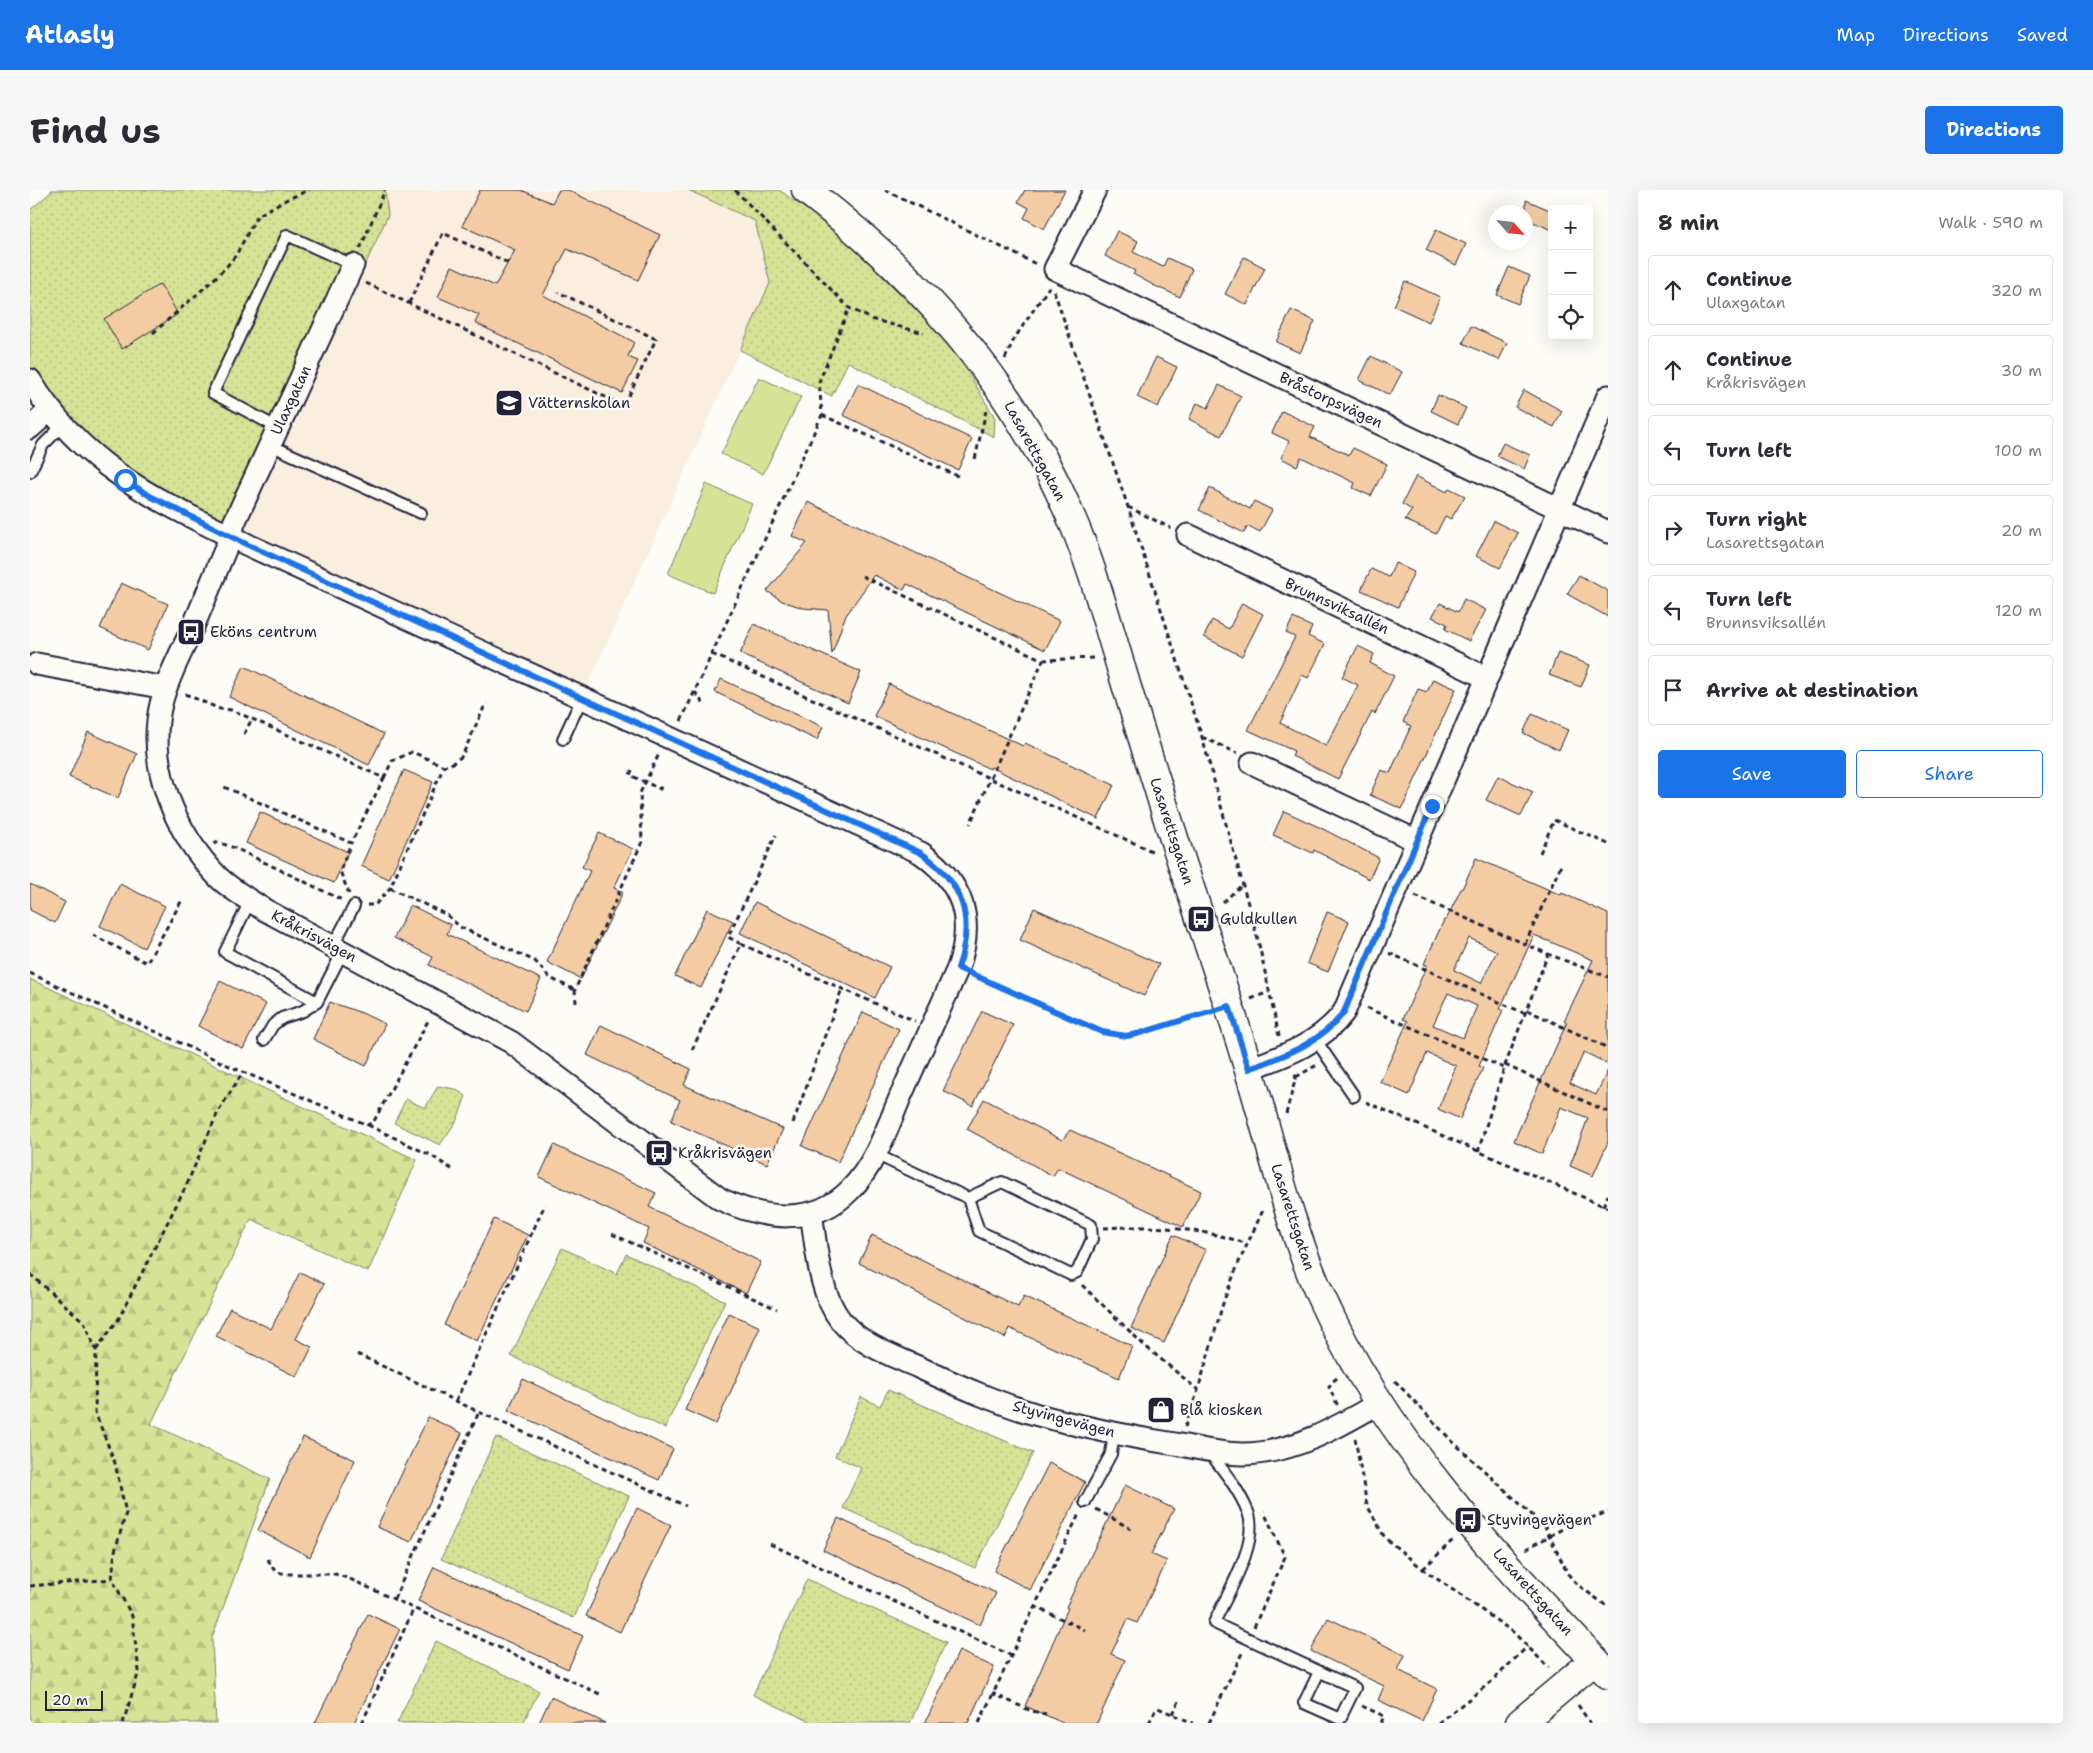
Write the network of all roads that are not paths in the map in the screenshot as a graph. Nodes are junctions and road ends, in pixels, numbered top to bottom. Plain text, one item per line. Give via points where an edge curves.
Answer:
1 (806, 190) edge
2 (1095, 190) edge
3 (355, 272) joint
4 (30, 380) edge
5 (1608, 396) edge
6 (56, 418) junction
7 (30, 428) edge
8 (274, 436) junction
9 (30, 472) edge
10 (1559, 508) junction
11 (421, 513) dead end
12 (1608, 532) edge
13 (1188, 535) road end
14 (231, 536) junction
15 (34, 662) edge
16 (1487, 678) junction
17 (165, 688) junction
18 (582, 698) junction
19 (564, 739) dead end
20 (1252, 763) road end
21 (1417, 841) junction
22 (250, 901) junction
23 (354, 906) road end
24 (338, 949) junction
25 (317, 1002) junction
26 (1315, 1039) junction
27 (264, 1040) dead end
28 (1249, 1069) junction
29 (1354, 1096) road end
30 (875, 1154) junction
31 (968, 1198) junction
32 (811, 1213) junction
33 (1379, 1403) junction
34 (1114, 1432) junction
35 (1208, 1450) junction
36 (1085, 1502) road end
37 (1602, 1667) edge
38 (1319, 1672) junction
39 (1520, 1723) edge

1 - 28 street, Lasarettsgatan via 909,279 951,326 999,387 1050,472 1087,559
2 - 10 street, Bråstorpsvägen via 1048,272
3 - 8 street, Ulaxgatan
3 - 8 lane via 287,235 213,393
4 - 6 street
5 - 10 street
6 - 7 street
6 - 9 lane
6 - 14 street via 102,462 137,488
8 - 11 lane
8 - 14 street, Ulaxgatan
10 - 12 street, Bråstorpsvägen
10 - 16 street
13 - 16 street, Brunnsviksallén
14 - 17 street, Kråkrisvägen
14 - 18 street
15 - 17 street
16 - 21 street
17 - 22 street, Kråkrisvägen via 158,726 159,761 174,811 198,852 220,878
18 - 19 lane
18 - 30 street, Kråkrisvägen via 921,853 937,864 951,881 961,901 966,924 964,949
20 - 21 street
21 - 26 street via 1350,1000 1336,1023
22 - 24 street, Kråkrisvägen
22 - 25 lane via 225,952
23 - 24 lane
24 - 25 lane
24 - 32 street, Kråkrisvägen via 511,1042 720,1199 768,1216
25 - 27 lane via 282,1018
26 - 28 street
26 - 29 lane
28 - 33 street, Lasarettsgatan via 1278,1178 1303,1254 1357,1367
30 - 31 lane
30 - 32 street, Kråkrisvägen via 851,1190
31 - 31 lane via 979,1231 1071,1274 1077,1272 1092,1239 1091,1225 1002,1182
32 - 34 street, Styvingevägen via 826,1292 841,1320 858,1338 950,1382 1009,1405 1037,1415
33 - 35 street, Styvingevägen via 1346,1423 1269,1451 1243,1454
33 - 37 street, Lasarettsgatan via 1468,1520
34 - 35 street, Styvingevägen
34 - 36 lane via 1111,1454
35 - 38 lane via 1239,1494 1251,1525 1248,1547 1214,1623
37 - 39 street via 1564,1687
38 - 38 lane via 1355,1688 1340,1720 1304,1702

